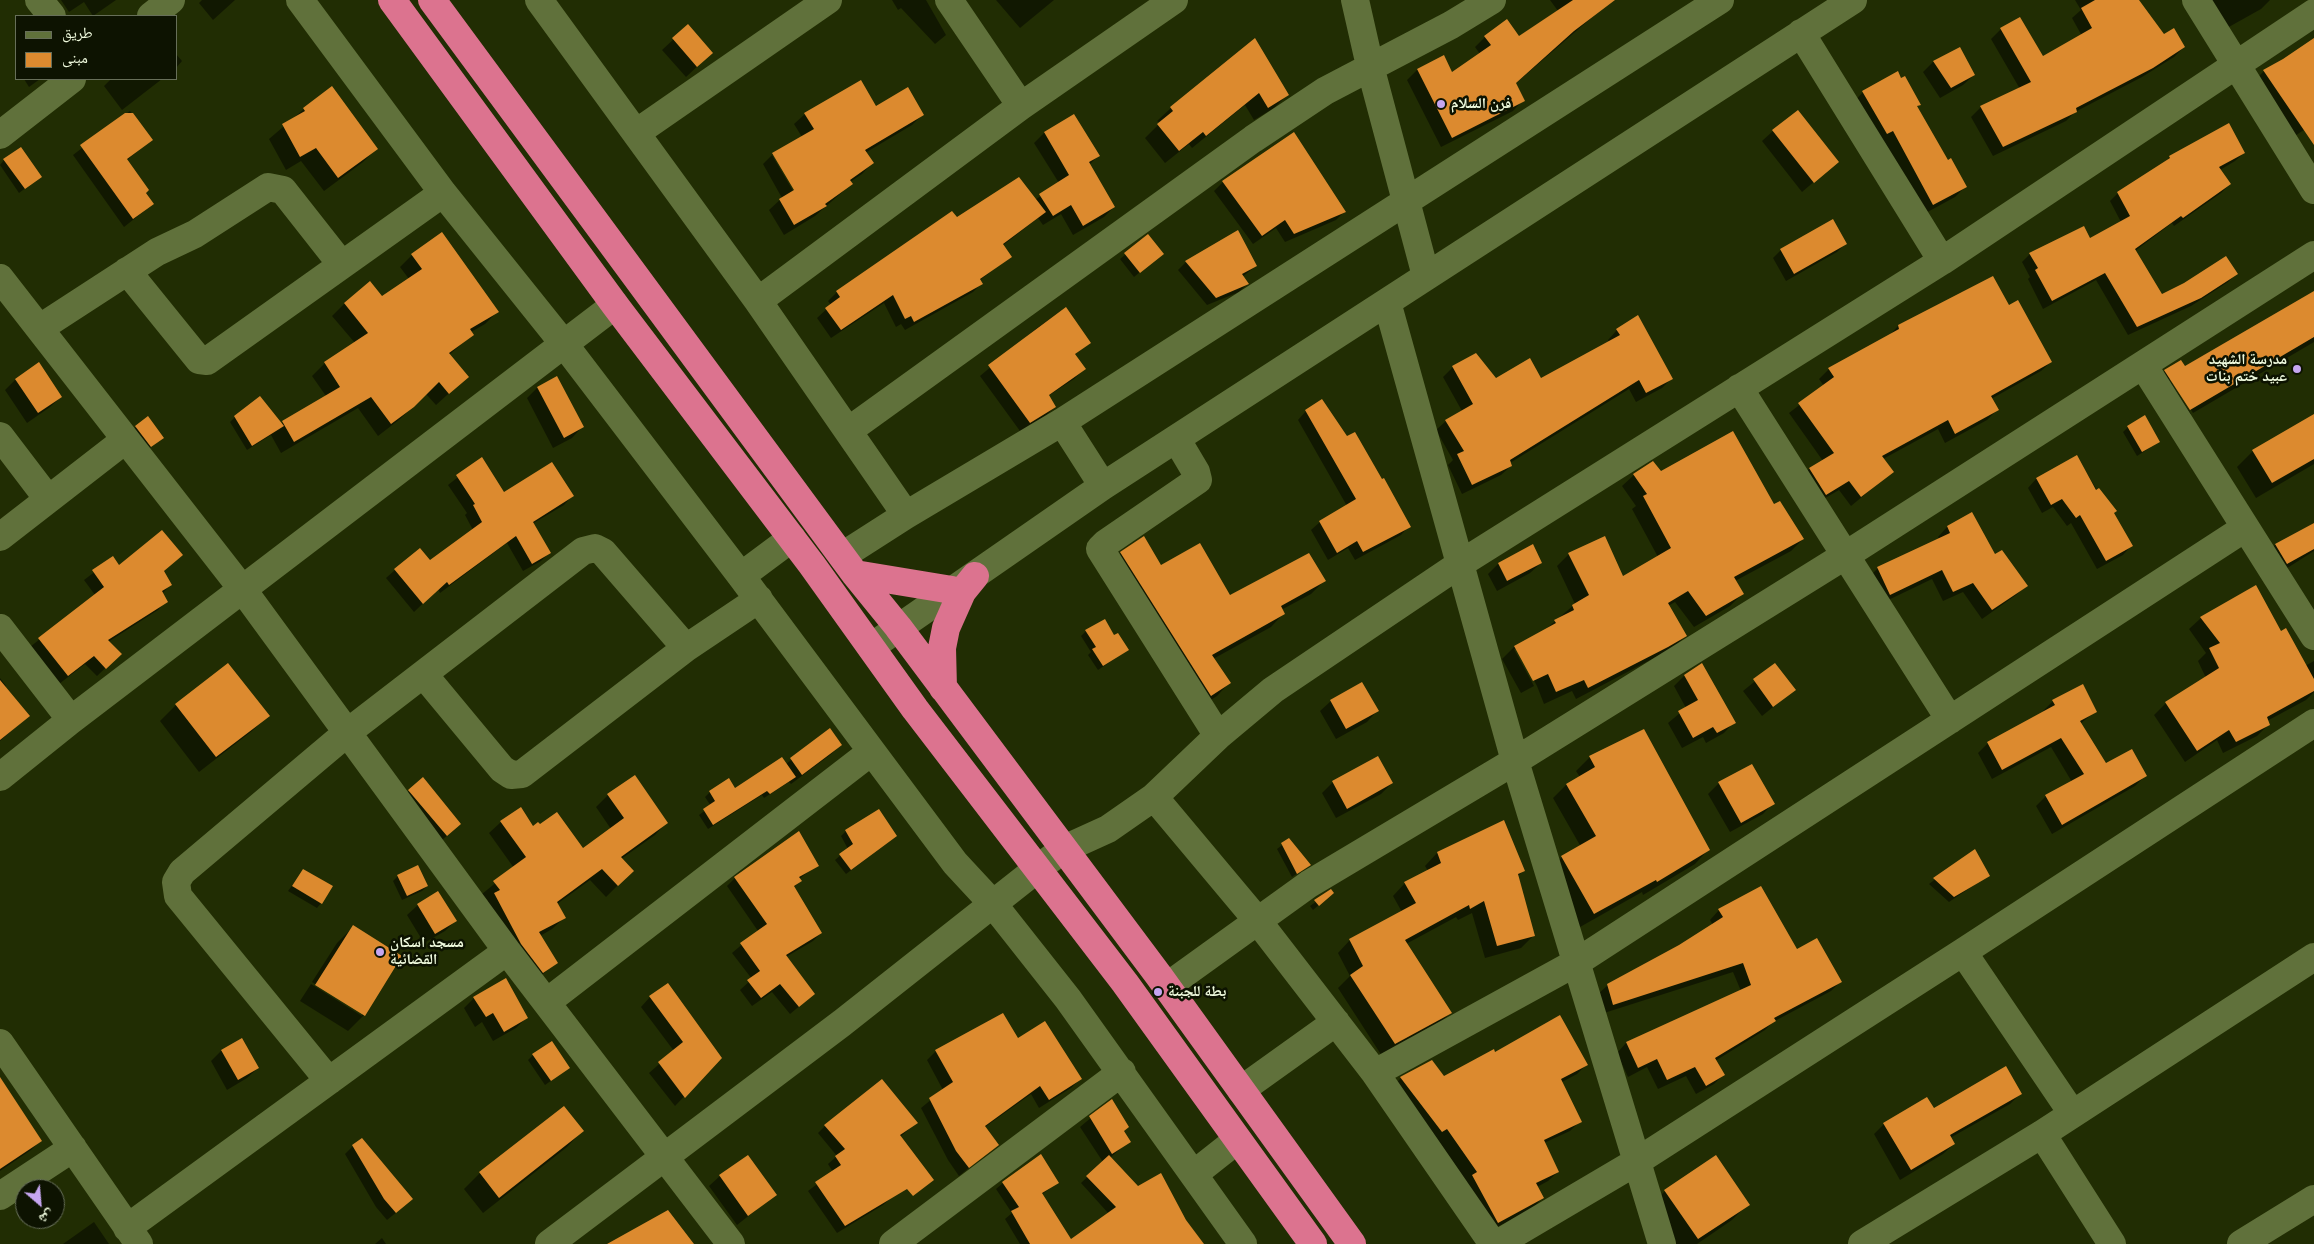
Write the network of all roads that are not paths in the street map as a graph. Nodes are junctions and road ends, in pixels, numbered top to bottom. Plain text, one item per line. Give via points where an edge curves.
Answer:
1 (39, 0) edge
2 (171, 0) edge
3 (300, 0) edge
4 (392, 0) edge
5 (432, 0) edge
6 (828, 0) edge
7 (948, 0) edge
8 (1174, 0) edge
9 (1355, 0) edge
10 (1492, 0) edge
11 (1853, 0) edge
12 (2196, 0) edge
13 (1717, 1) edge
14 (553, 5) edge
15 (2314, 14) edge
16 (51, 15) edge
17 (152, 15) edge
18 (1801, 33) junction
19 (2236, 64) junction
20 (1370, 66) junction
21 (71, 80) edge
22 (1022, 106) junction
23 (636, 134) junction
24 (0, 135) edge
25 (2314, 190) edge
26 (443, 193) junction
27 (1408, 202) junction
28 (2314, 254) edge
29 (1942, 261) junction
30 (342, 265) junction
31 (126, 271) junction
32 (1426, 276) junction
33 (0, 278) edge
34 (758, 301) junction
35 (1387, 302) junction
36 (615, 305) junction
37 (40, 328) junction
38 (564, 344) junction
39 (2143, 365) junction
40 (1739, 388) junction
41 (1062, 422) junction
42 (848, 431) junction
43 (0, 436) edge
44 (125, 440) junction
45 (1177, 440) junction
46 (1103, 486) junction
47 (48, 499) junction
48 (906, 515) junction
49 (2245, 528) junction
50 (0, 538) edge
51 (792, 538) junction
52 (1846, 555) junction
53 (1460, 564) junction
54 (849, 565) junction
55 (741, 576) junction
56 (964, 583) junction
57 (242, 590) junction
58 (759, 599) junction
59 (898, 627) junction
60 (0, 628) edge
61 (2314, 636) edge
62 (871, 647) junction
63 (686, 648) junction
64 (424, 675) junction
65 (943, 688) junction
66 (71, 720) junction
67 (1950, 720) junction
68 (2314, 723) edge
69 (348, 732) junction
70 (1218, 736) junction
71 (871, 752) junction
72 (1515, 761) junction
73 (0, 777) edge
74 (1154, 797) junction
75 (1064, 849) junction
76 (1037, 869) junction
77 (994, 904) junction
78 (1257, 920) junction
79 (507, 951) junction
80 (1963, 952) junction
81 (2314, 957) edge
82 (1577, 962) junction
83 (1166, 987) junction
84 (546, 1002) junction
85 (1336, 1022) junction
86 (0, 1043) edge
87 (1122, 1072) junction
88 (1376, 1073) junction
89 (329, 1081) junction
90 (1241, 1090) junction
91 (2072, 1113) junction
92 (2042, 1134) junction
93 (1237, 1140) junction
94 (72, 1148) junction
95 (664, 1158) junction
96 (1636, 1162) junction
97 (1194, 1174) junction
98 (0, 1196) edge
99 (2314, 1199) edge
100 (133, 1236) edge
101 (549, 1244) edge
102 (731, 1244) edge
103 (893, 1244) edge
104 (1244, 1244) edge
105 (1312, 1244) edge
106 (1352, 1244) edge
107 (1495, 1244) edge
108 (1662, 1244) edge
109 (1862, 1244) edge
110 (2112, 1244) edge
111 (2241, 1244) edge

1 - 16 street
2 - 17 street
3 - 26 street
4 - 36 highway
5 - 54 highway
6 - 23 street
7 - 22 street
8 - 22 street
9 - 20 street
10 - 20 street
11 - 18 street
12 - 19 street
13 - 27 street
14 - 23 street
15 - 19 street
18 - 29 street
18 - 32 street
19 - 25 street
19 - 29 street
20 - 27 street
20 - 42 street via 1325,91 1253,139
21 - 24 street
22 - 34 street
23 - 34 street
26 - 30 street
26 - 38 street
27 - 32 street
27 - 41 street
28 - 39 street
29 - 40 street
30 - 31 street via 283,190 268,187 201,230
30 - 31 street via 211,359 203,361
31 - 37 street
32 - 35 street
33 - 37 street
34 - 42 street
35 - 45 street
35 - 53 street
36 - 38 street
36 - 51 highway
37 - 44 street
38 - 55 street
38 - 57 street
39 - 49 street
39 - 52 street
40 - 52 street
40 - 53 street
41 - 46 street
41 - 48 street
42 - 48 street
43 - 47 street
44 - 47 street
44 - 57 street
45 - 46 street
45 - 70 street via 1198,480 1100,549
46 - 56 street
47 - 50 street
48 - 54 street
49 - 61 street
49 - 67 street
51 - 55 street
51 - 62 highway
52 - 67 street
52 - 72 street
53 - 70 street via 1273,690
53 - 72 street
54 - 56 highway
54 - 59 highway
55 - 58 street
56 - 59 street
56 - 65 highway via 946,628 942,648
57 - 66 street
57 - 69 street
58 - 63 street
58 - 71 street
59 - 62 street
59 - 65 highway
60 - 66 street
62 - 76 highway
63 - 64 street via 603,552 595,548 583,551
63 - 64 street via 522,774 511,775 502,769
64 - 69 street
65 - 75 highway
66 - 73 street
67 - 82 street
68 - 80 street
69 - 79 street
69 - 89 street via 182,872 176,882 178,896
70 - 74 street
71 - 77 street via 955,863
71 - 84 street
72 - 78 street via 1309,884
72 - 82 street
74 - 75 street via 1108,829
74 - 78 street
75 - 76 street
75 - 83 highway
76 - 77 street
76 - 93 highway via 1125,983
77 - 87 street
77 - 95 street
78 - 83 street
78 - 85 street
79 - 84 street
79 - 89 street
80 - 91 street
80 - 96 street
81 - 91 street
82 - 88 street
82 - 96 street
83 - 90 highway
84 - 95 street
85 - 88 street
85 - 90 street
86 - 94 street
87 - 97 street
87 - 103 street
88 - 107 street
89 - 100 street
90 - 106 highway
91 - 92 street
92 - 109 street
92 - 110 street
93 - 97 street
93 - 105 highway
94 - 98 street
94 - 100 street
95 - 101 street
95 - 102 street
96 - 107 street
96 - 108 street
97 - 104 street
99 - 111 street

